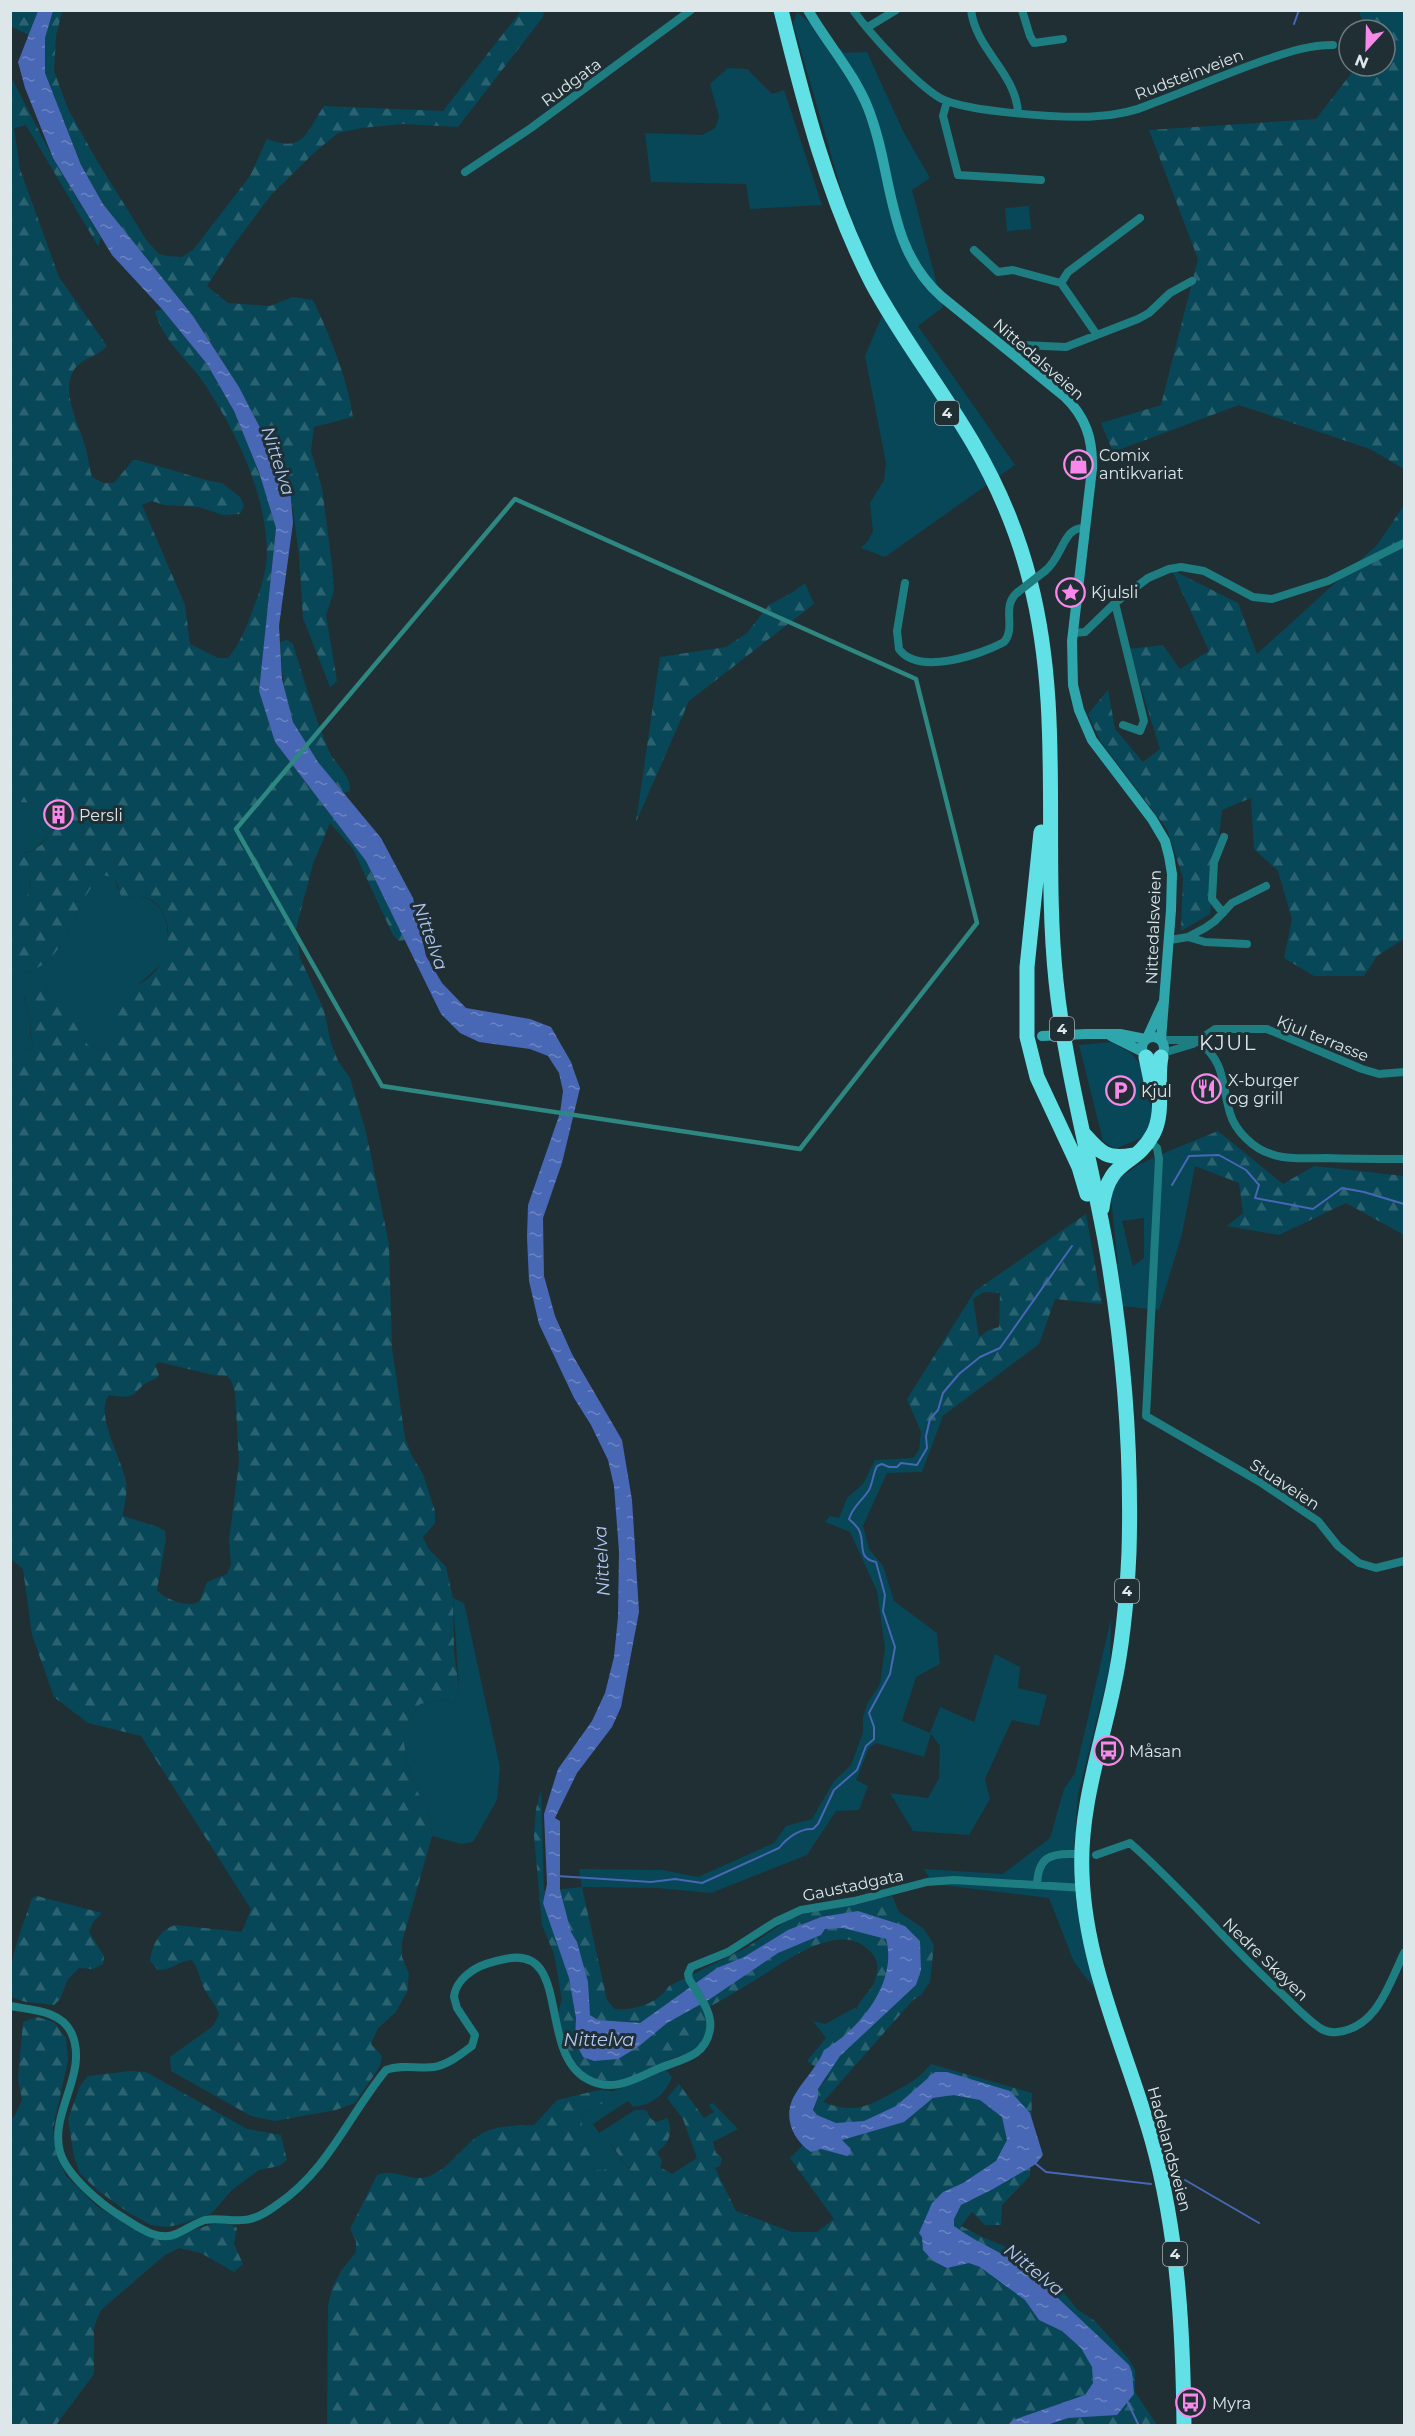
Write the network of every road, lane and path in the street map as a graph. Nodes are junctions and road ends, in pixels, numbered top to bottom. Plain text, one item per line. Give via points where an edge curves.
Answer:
1 (691, 10) edge
2 (774, 10) edge
3 (781, 10) edge
4 (808, 10) edge
5 (853, 10) edge
6 (896, 10) edge
7 (971, 10) edge
8 (1022, 10) edge
9 (868, 27) junction
10 (1063, 39) dead end
11 (1333, 45) dead end
12 (947, 101) junction
13 (1018, 112) junction
14 (465, 172) dead end
15 (1041, 180) dead end
16 (1140, 218) dead end
17 (974, 250) dead end
18 (1192, 281) dead end
19 (1061, 284) junction
20 (1097, 335) junction
21 (1012, 353) junction
22 (1085, 528) junction
23 (1404, 543) edge
24 (904, 583) dead end
25 (1115, 603) junction
26 (1073, 633) junction
27 (1124, 725) dead end
28 (1045, 802) junction
29 (1049, 835) junction
30 (1224, 837) dead end
31 (1266, 886) dead end
32 (1222, 913) junction
33 (1188, 937) junction
34 (1170, 940) junction
35 (1247, 944) dead end
36 (1164, 1003) junction
37 (1108, 1035) junction
38 (1035, 1036) junction
39 (1146, 1039) junction
40 (1161, 1040) junction
41 (1198, 1040) junction
42 (1153, 1055) junction
43 (1404, 1072) edge
44 (1083, 1133) junction
45 (1149, 1141) junction
46 (1134, 1155) junction
47 (1404, 1159) edge
48 (1101, 1220) junction
49 (1107, 1252) junction
50 (1404, 1561) edge
51 (1074, 1854) dead end
52 (1096, 1855) dead end
53 (1037, 1886) junction
54 (1083, 1888) junction
55 (1404, 1953) edge
56 (10, 2006) edge
57 (1184, 2426) edge

1 - 14 street, Rudgata
2 - 28 highway, 4 via 814,154 850,251 886,321 977,462 1011,540 1026,590 1040,671
3 - 29 highway, 4 via 820,152 855,249 892,318 978,451 1017,538 1035,603 1046,670
4 - 21 main road, Nittedalsveien via 869,109 898,228 910,258 933,290
5 - 9 street, Rudsteinveien
6 - 9 street
7 - 13 street via 975,31 1012,88
8 - 10 street via 1034,43
9 - 12 street, Rudsteinveien via 915,78
11 - 13 street, Rudsteinveien via 1303,47 1124,112 1082,117
12 - 13 street, Rudsteinveien via 969,108
12 - 15 street via 943,116 958,175
16 - 19 street via 1068,272
17 - 19 street via 998,272 1013,270
18 - 20 street via 1170,293 1149,313
19 - 20 street
20 - 21 street via 1066,348 1022,345
21 - 22 main road, Nittedalsveien via 1071,403 1087,426 1093,455
22 - 24 street, bridge via 1072,530 1055,561 1009,604 1009,633 1004,642 954,660 908,658 899,649 897,631
22 - 26 main road, Nittedalsveien
23 - 25 street via 1328,581 1272,599 1253,597 1204,571 1181,567 1148,578
25 - 26 street via 1085,632
25 - 27 street via 1144,721 1140,731
26 - 34 main road, Nittedalsveien via 1073,685 1087,731 1152,819 1168,849 1172,874
28 - 29 highway, 4
28 - 38 highway, 4 via 1027,967
29 - 44 highway, 4 via 1056,987
30 - 32 street via 1212,879 1212,899
31 - 32 street via 1232,903
32 - 33 street
33 - 34 street
33 - 35 street via 1204,942
34 - 36 main road, Nittedalsveien
36 - 39 main road, Nittedalsveien
36 - 40 main road, Nittedalsveien
37 - 38 main road, bridge
37 - 39 main road
37 - 42 main road
38 - 49 highway, 4 via 1037,1077 1079,1167
39 - 40 main road via 1153,1036
39 - 42 main road, Nittedalsveien via 1142,1044
40 - 41 street, Kjul terrasse
40 - 42 main road, Nittedalsveien via 1165,1047
41 - 42 street, Kjul terrasse
41 - 43 street, Kjul terrasse via 1218,1029 1267,1029 1362,1069 1379,1074
41 - 47 street via 1218,1062 1236,1126 1264,1151 1283,1157
42 - 45 highway via 1157,1124
44 - 46 highway via 1107,1155
44 - 48 highway, 4
45 - 46 highway, 4
45 - 50 street, Stuaveien via 1157,1148 1159,1159 1146,1416 1260,1482 1318,1521 1338,1546 1359,1563 1376,1568
46 - 48 highway, 4 via 1108,1181
48 - 49 highway, 4
49 - 54 highway, 4 via 1126,1409 1128,1568 1117,1671 1085,1815
51 - 53 street via 1046,1858
52 - 55 street, Nedre Skøyen via 1130,1843 1266,1979 1322,2029 1335,2033 1348,2030 1374,2014
53 - 54 street, Gaustadgata
53 - 56 street, Gaustadgata via 941,1880 807,1908 775,1922 728,1952 694,1964 689,1979 710,2021 709,2034 692,2057 630,2083 604,2085 584,2078 574,2068 556,2027 545,1974 538,1963 518,1957 477,1967 460,1981 454,1997 475,2035 472,2046 436,2067 386,2070 318,2168 266,2212 244,2220 202,2221 166,2237 145,2230 106,2206 88,2191 63,2158 59,2135 73,2078 73,2037 57,2017
54 - 57 highway, Hadelandsveien / 4 via 1092,1950 1151,2136 1168,2210 1180,2300

